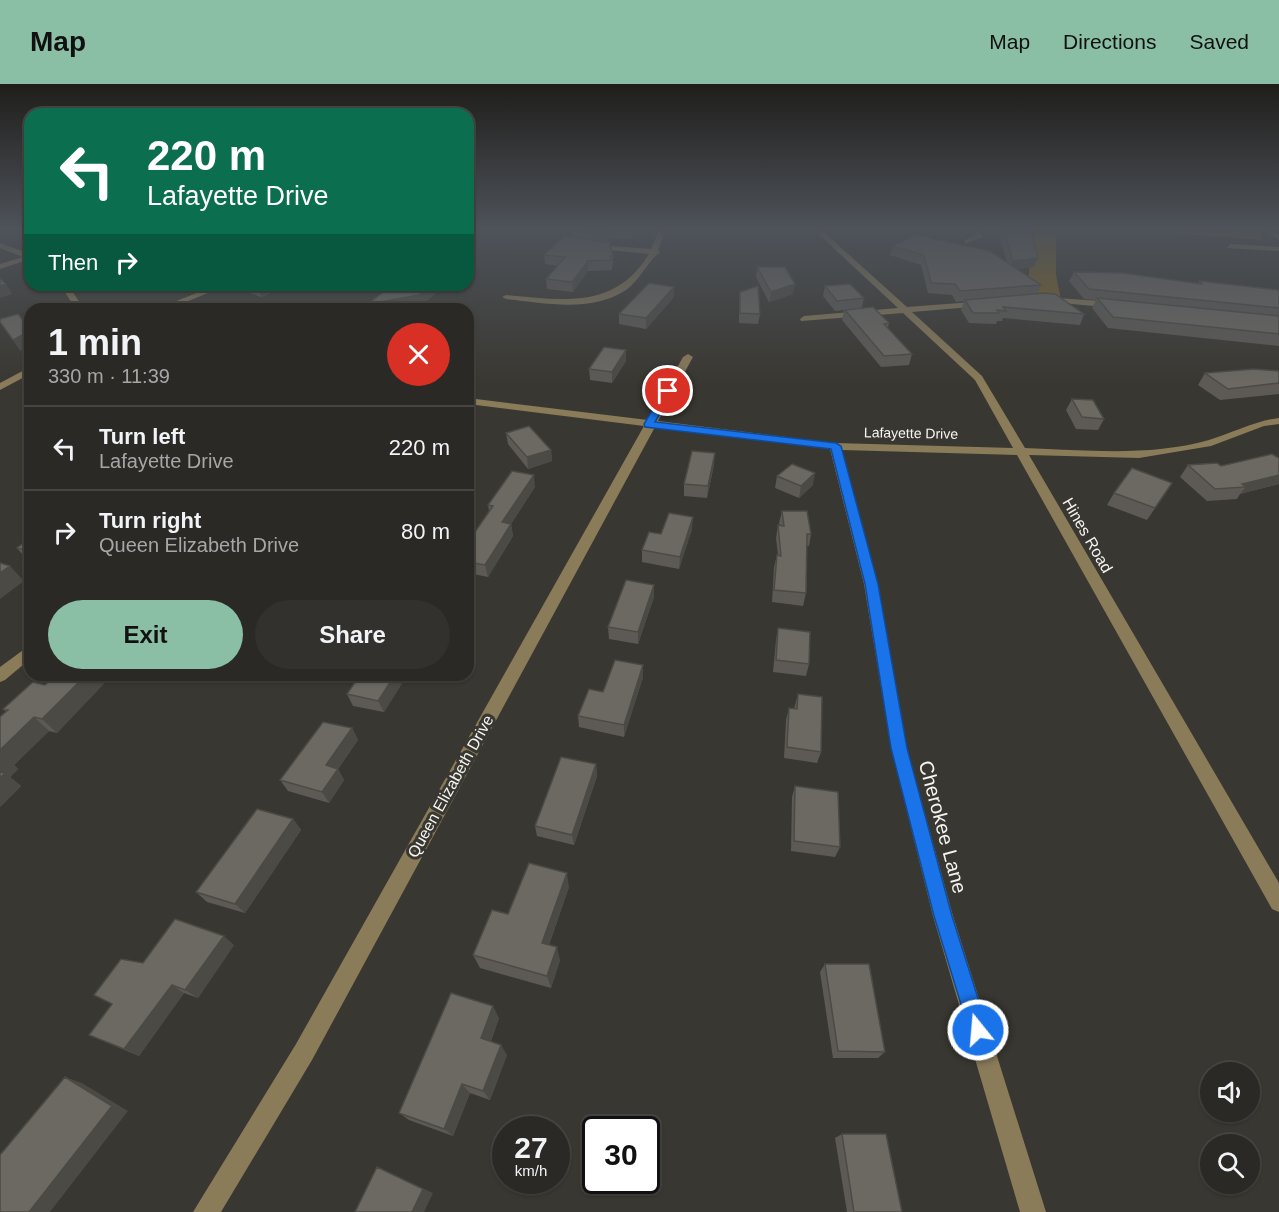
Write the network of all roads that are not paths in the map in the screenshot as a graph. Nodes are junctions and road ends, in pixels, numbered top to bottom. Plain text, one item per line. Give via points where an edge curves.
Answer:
1 (633, 280) edge
2 (872, 280) edge
3 (208, 291) edge
4 (506, 297) dead end
5 (1033, 299) edge
6 (998, 301) edge
7 (176, 303) edge
8 (1130, 307) edge
9 (905, 310) junction
10 (804, 320) dead end
11 (688, 357) dead end
12 (24, 373) edge
13 (0, 387) edge
14 (474, 402) edge
15 (1279, 421) edge
16 (649, 424) junction
17 (836, 446) junction
18 (1022, 451) junction
19 (24, 656) edge
20 (0, 676) edge
21 (1279, 902) edge
22 (206, 1212) edge
23 (1033, 1212) edge

1 - 4 street via 626,288 596,300 562,302
2 - 9 street, Hines Road
3 - 7 street
5 - 8 street
6 - 9 street
9 - 10 street
9 - 18 street, Hines Road via 979,378
11 - 16 street, Queen Elizabeth Drive
12 - 13 street
14 - 16 street, Lafayette Drive
15 - 18 street, Lafayette Drive via 1262,423 1211,443 1164,452
16 - 17 street, Lafayette Drive
16 - 22 street, Queen Elizabeth Drive via 304,1052
17 - 18 street, Lafayette Drive
17 - 23 street, Cherokee Lane via 871,584 899,748 943,916
18 - 21 street, Hines Road
19 - 20 street

